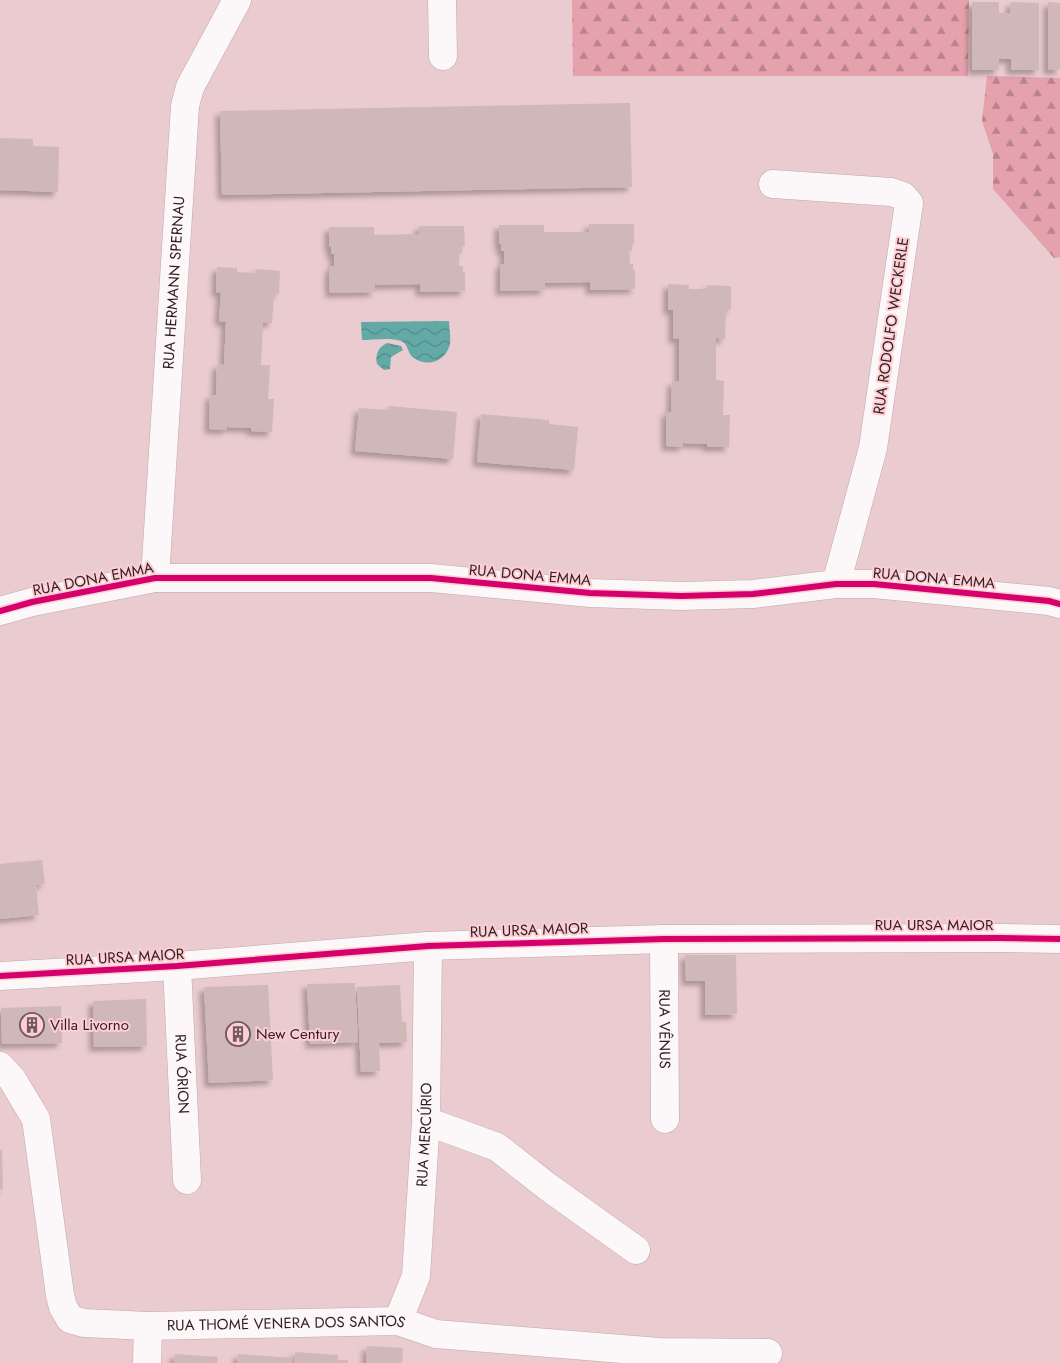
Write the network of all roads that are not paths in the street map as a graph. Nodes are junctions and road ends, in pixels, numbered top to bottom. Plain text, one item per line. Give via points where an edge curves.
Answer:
1 (237, 0) edge
2 (442, 0) edge
3 (443, 56) dead end
4 (773, 184) dead end
5 (155, 578) junction
6 (836, 584) junction
7 (1060, 604) edge
8 (0, 611) edge
9 (664, 939) junction
10 (1060, 940) edge
11 (428, 946) junction
12 (177, 966) junction
13 (0, 976) edge
14 (0, 1066) edge
15 (665, 1119) dead end
16 (426, 1120) junction
17 (187, 1180) dead end
18 (636, 1250) dead end
19 (398, 1321) junction
20 (148, 1326) junction
21 (768, 1353) dead end
22 (147, 1363) edge

1 - 5 street, RUA HERMANN SPERNAU via 190,87 184,106
2 - 3 street
4 - 6 street, RUA RODOLFO WECKERLE via 891,192 903,196 909,203 873,448
5 - 6 street, RUA DONA EMMA via 432,578 590,593 681,596 753,594
5 - 8 street, RUA DONA EMMA
6 - 7 street, RUA DONA EMMA via 893,586
9 - 10 street, RUA URSA MAIOR
9 - 11 street, RUA URSA MAIOR
9 - 15 street, RUA VÊNUS
11 - 12 street, RUA URSA MAIOR
11 - 16 street, RUA MERCÚRIO
12 - 13 street, RUA URSA MAIOR
12 - 17 street, RUA ÓRION
14 - 20 street, RUA THOMÉ VENERA DOS SANTOS via 12,1079 36,1119 63,1307 70,1318 84,1323
16 - 18 street via 497,1148
16 - 19 street, RUA MERCÚRIO via 416,1276
19 - 20 street, RUA THOMÉ VENERA DOS SANTOS
19 - 21 street, RUA THOMÉ VENERA DOS SANTOS via 436,1334 659,1352
20 - 22 street

